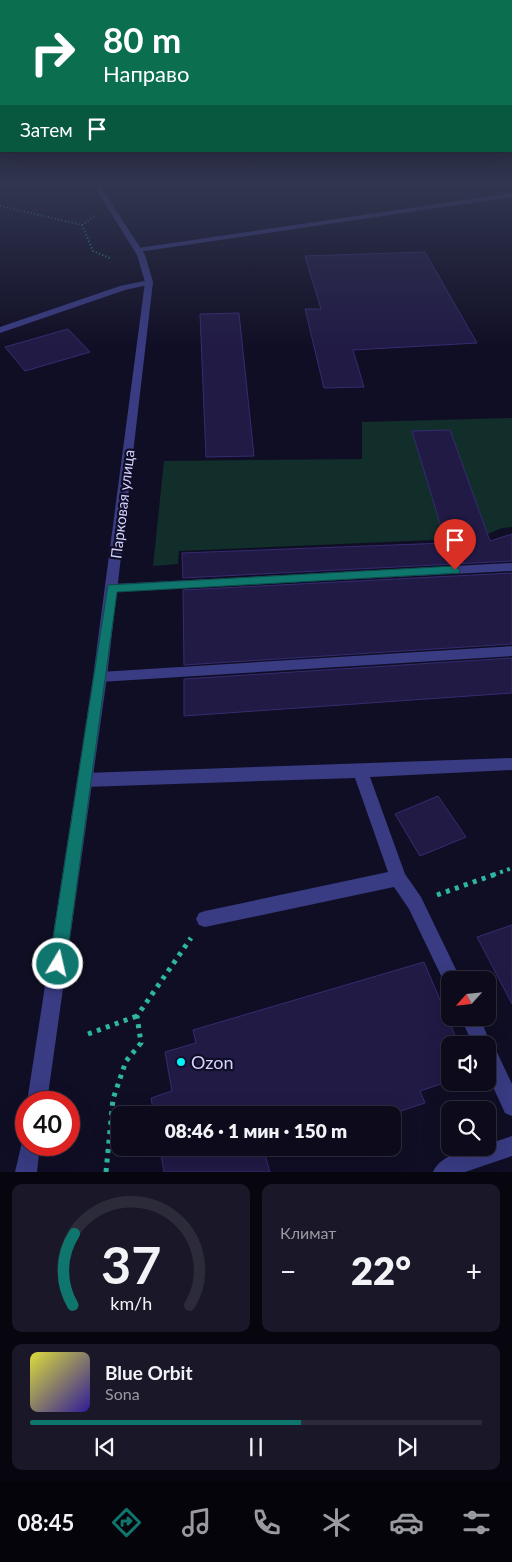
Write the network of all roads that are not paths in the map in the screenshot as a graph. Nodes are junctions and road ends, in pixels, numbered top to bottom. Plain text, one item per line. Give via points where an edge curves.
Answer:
1 (131, 239) edge
2 (215, 239) edge
3 (138, 250) junction
4 (149, 282) junction
5 (0, 330) edge
6 (512, 567) edge
7 (112, 588) junction
8 (512, 651) edge
9 (100, 677) junction
10 (512, 764) edge
11 (360, 771) junction
12 (85, 780) junction
13 (398, 878) junction
14 (205, 919) road end
15 (448, 971) edge
16 (496, 1071) edge
17 (39, 1091) edge
18 (512, 1106) edge
19 (512, 1146) edge
20 (28, 1156) edge
21 (26, 1172) edge
22 (444, 1172) edge

1 - 3 street, Парковая улица
2 - 3 street
3 - 4 street, Парковая улица
4 - 5 street
4 - 7 street, Парковая улица
6 - 7 street
7 - 9 street, Парковая улица
8 - 9 street
9 - 12 street, Парковая улица
10 - 11 street
11 - 12 street
11 - 13 street
12 - 17 street, Парковая улица
13 - 14 street
13 - 15 street via 415,903
16 - 18 street
19 - 22 street via 452,1166
20 - 21 street

